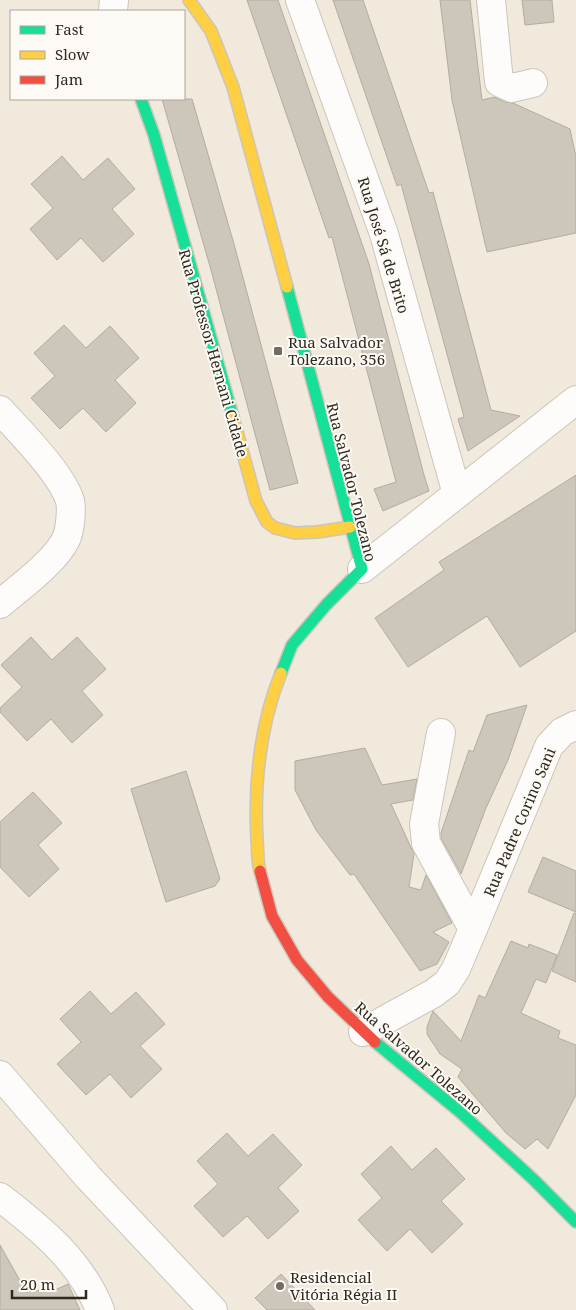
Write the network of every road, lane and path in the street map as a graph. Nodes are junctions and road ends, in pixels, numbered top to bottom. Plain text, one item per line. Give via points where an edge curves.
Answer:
1 (189, 0) edge
2 (300, 0) edge
3 (491, 0) edge
4 (533, 83) dead end
5 (141, 100) edge
6 (576, 400) edge
7 (0, 410) edge
8 (457, 494) junction
9 (350, 527) junction
10 (362, 570) junction
11 (0, 604) edge
12 (576, 725) edge
13 (440, 733) dead end
14 (473, 929) junction
15 (363, 1032) junction
16 (0, 1075) edge
17 (0, 1196) edge
18 (576, 1222) edge
19 (100, 1310) edge
20 (213, 1310) edge

1 - 9 street, Rua Salvador Tolezano via 211,31 233,87
2 - 8 street, Rua José Sá de Brito via 384,234
3 - 4 street via 499,82 512,88
5 - 9 street, Rua Professor Hernani Cidade via 154,135 256,501 265,520 277,530 293,534
6 - 8 street
7 - 11 street via 55,473 70,502 66,539 51,560
8 - 10 street
9 - 10 street, Rua Salvador Tolezano
10 - 15 street, Rua Salvador Tolezano via 292,645 272,692 258,764 256,818 259,867 272,916 297,960
12 - 14 street, Rua Padre Corino Sani via 562,732 549,746
13 - 14 street via 424,834
14 - 15 street, Rua Padre Corino Sani via 447,983
15 - 18 street, Rua Salvador Tolezano via 460,1112
16 - 20 street via 88,1178
17 - 19 street via 40,1228 76,1266

